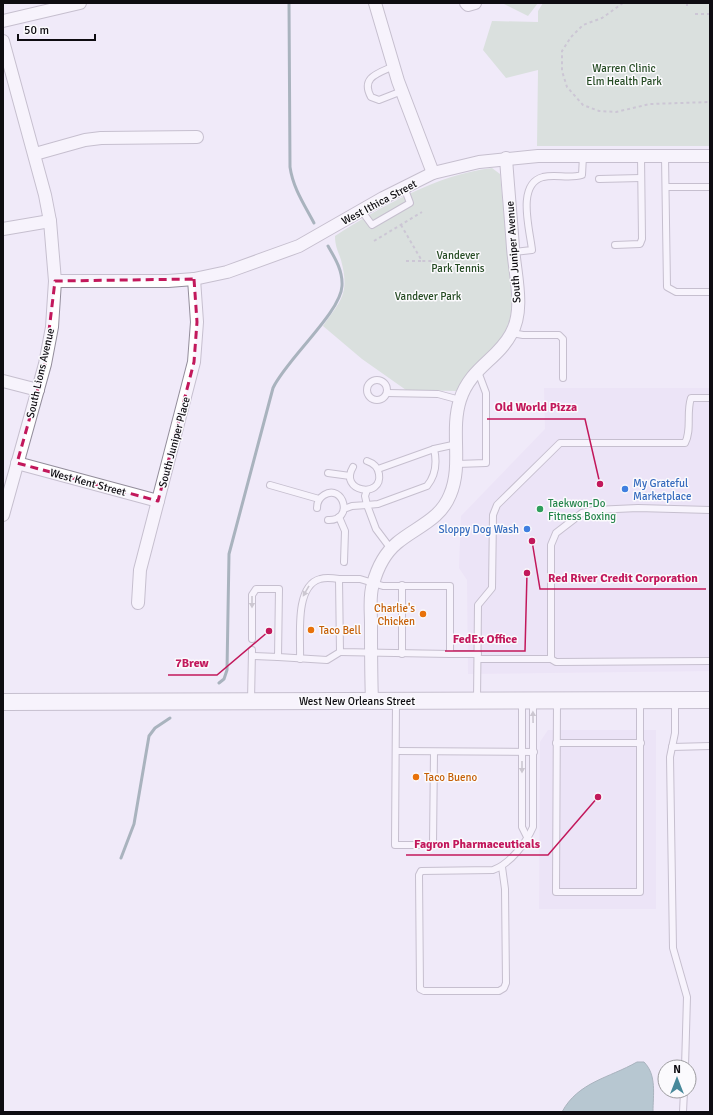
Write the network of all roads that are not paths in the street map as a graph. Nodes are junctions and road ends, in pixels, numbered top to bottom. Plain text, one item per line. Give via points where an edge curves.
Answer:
1 (80, 3) edge
2 (375, 3) edge
3 (466, 3) edge
4 (475, 3) edge
5 (3, 21) edge
6 (3, 41) edge
7 (394, 66) junction
8 (9, 86) edge
9 (402, 91) junction
10 (197, 137) dead end
11 (34, 154) junction
12 (583, 156) junction
13 (641, 156) junction
14 (665, 156) junction
15 (710, 156) edge
16 (506, 158) junction
17 (433, 173) junction
18 (641, 178) junction
19 (600, 179) dead end
20 (404, 187) junction
21 (666, 187) junction
22 (710, 187) edge
23 (361, 210) junction
24 (50, 221) junction
25 (3, 229) edge
26 (615, 245) dead end
27 (514, 252) junction
28 (194, 279) junction
29 (55, 282) junction
30 (710, 292) edge
31 (512, 333) junction
32 (477, 369) junction
33 (564, 378) dead end
34 (3, 381) edge
35 (38, 390) junction
36 (387, 393) dead end
37 (710, 398) edge
38 (460, 400) junction
39 (457, 444) junction
40 (434, 449) junction
41 (367, 461) dead end
42 (17, 463) junction
43 (457, 464) junction
44 (353, 466) dead end
45 (378, 469) junction
46 (328, 473) dead end
47 (350, 476) junction
48 (270, 485) dead end
49 (367, 490) junction
50 (319, 499) junction
51 (158, 501) junction
52 (367, 505) junction
53 (317, 508) dead end
54 (344, 509) junction
55 (710, 510) edge
56 (3, 515) edge
57 (339, 517) junction
58 (328, 520) dead end
59 (391, 549) junction
60 (344, 562) dead end
61 (339, 579) junction
62 (373, 584) junction
63 (402, 585) junction
64 (138, 603) dead end
65 (252, 639) dead end
66 (252, 650) dead end
67 (340, 652) junction
68 (370, 653) junction
69 (402, 654) junction
70 (450, 654) junction
71 (252, 656) junction
72 (278, 657) junction
73 (478, 657) junction
74 (300, 659) junction
75 (551, 659) junction
76 (710, 661) edge
77 (477, 700) junction
78 (527, 700) junction
79 (557, 700) junction
80 (640, 700) junction
81 (674, 700) junction
82 (710, 700) edge
83 (251, 701) junction
84 (372, 701) junction
85 (396, 701) junction
86 (3, 702) edge
87 (556, 743) junction
88 (641, 743) junction
89 (710, 746) edge
90 (672, 747) junction
91 (397, 751) junction
92 (434, 752) junction
93 (522, 752) junction
94 (534, 752) junction
95 (528, 838) junction
96 (502, 867) junction
97 (685, 1059) edge
98 (684, 1099) edge
99 (683, 1112) edge

1 - 5 street
2 - 7 street
3 - 4 street
6 - 8 street, South Lions Avenue
7 - 9 street
7 - 9 lane via 373,76 368,82 367,90 371,97 379,100
8 - 11 street, South Lions Avenue
9 - 17 street
10 - 11 street via 101,138
11 - 24 street, South Lions Avenue via 46,195
12 - 13 street, West Ithica Street
12 - 16 street, West Ithica Street
12 - 27 lane via 582,175 543,177 530,186 527,202 532,250
13 - 14 street, West Ithica Street
13 - 18 lane
14 - 15 street, West Ithica Street
14 - 21 lane
16 - 17 street, West Ithica Street
16 - 27 street, South Juniper Avenue
17 - 20 street, West Ithica Street
18 - 19 lane
18 - 26 lane via 640,244
20 - 23 street, West Ithica Street
20 - 23 lane via 410,203 372,225
21 - 22 lane
21 - 30 lane via 667,287 676,292
23 - 28 street, West Ithica Street via 300,246 226,272
24 - 25 street
24 - 29 street, South Lions Avenue
27 - 31 street, South Juniper Avenue via 518,310
28 - 29 street, West Ithica Street
28 - 51 street, South Juniper Place via 197,322 194,362
29 - 35 street, South Lions Avenue via 52,327
31 - 32 street, South Juniper Avenue via 506,343
31 - 33 lane via 523,336 559,335 563,339
32 - 38 street, South Juniper Avenue
32 - 43 lane via 486,393 486,464
34 - 35 street
35 - 42 street, South Lions Avenue
36 - 38 lane via 438,394
37 - 73 lane via 691,398 688,407 688,437 685,443 560,443 497,505 493,515 492,588 478,605
38 - 39 street, South Juniper Avenue
39 - 40 lane
39 - 43 street, South Juniper Avenue
40 - 45 lane
40 - 52 lane via 435,466 427,486 378,504
41 - 45 lane
42 - 51 street, West Kent Street
42 - 56 street, South Lions Avenue
43 - 59 street, South Juniper Avenue via 450,497 442,509
44 - 47 lane
45 - 49 lane via 378,483
46 - 47 lane
47 - 49 lane via 353,485
48 - 50 lane
49 - 52 lane
50 - 53 lane
50 - 54 lane via 327,494 336,494 343,500
51 - 64 street, South Juniper Place via 140,570
52 - 54 lane
52 - 59 lane via 376,529
54 - 57 lane
55 - 75 lane via 594,510 582,513 556,533 551,545
57 - 58 lane
57 - 60 lane via 345,531
59 - 62 street, South Juniper Avenue via 377,570
61 - 62 lane via 360,579
61 - 67 lane
61 -> 74 lane via 320,579 304,592 301,606
62 - 63 lane
62 - 68 street, South Juniper Avenue via 370,598
63 - 69 lane
63 - 70 lane via 450,586
72 -> 65 lane via 279,589 256,589 252,595
66 - 71 lane
67 - 68 lane
67 - 74 lane via 327,660
68 - 69 lane
68 - 84 street, South Juniper Avenue
69 - 70 lane
70 - 73 lane
71 - 72 lane
71 - 83 lane
72 - 74 lane
73 - 75 lane
73 - 77 lane
75 - 76 lane via 556,662
77 - 78 main road, West New Orleans Street
77 - 85 main road, West New Orleans Street
78 - 79 main road, West New Orleans Street
78 - 93 lane
94 -> 78 lane
79 - 80 main road, West New Orleans Street
79 - 87 lane
80 - 81 main road, West New Orleans Street
80 - 88 lane
81 - 82 main road, West New Orleans Street
81 - 90 lane via 675,732
83 - 84 main road, West New Orleans Street
83 - 86 main road, West New Orleans Street
84 - 85 main road, West New Orleans Street
85 - 91 lane
87 - 88 lane
87 - 88 lane via 556,892 640,892
89 - 90 lane
90 - 97 lane via 670,757 673,948 687,997
91 - 92 lane
91 - 92 lane via 395,845 433,845
92 - 93 lane
93 - 94 lane
93 -> 95 lane via 522,827
94 - 95 lane via 533,827
95 - 96 lane
96 - 96 lane via 493,870 421,871 420,989 499,991 504,988 506,889
98 - 99 lane

